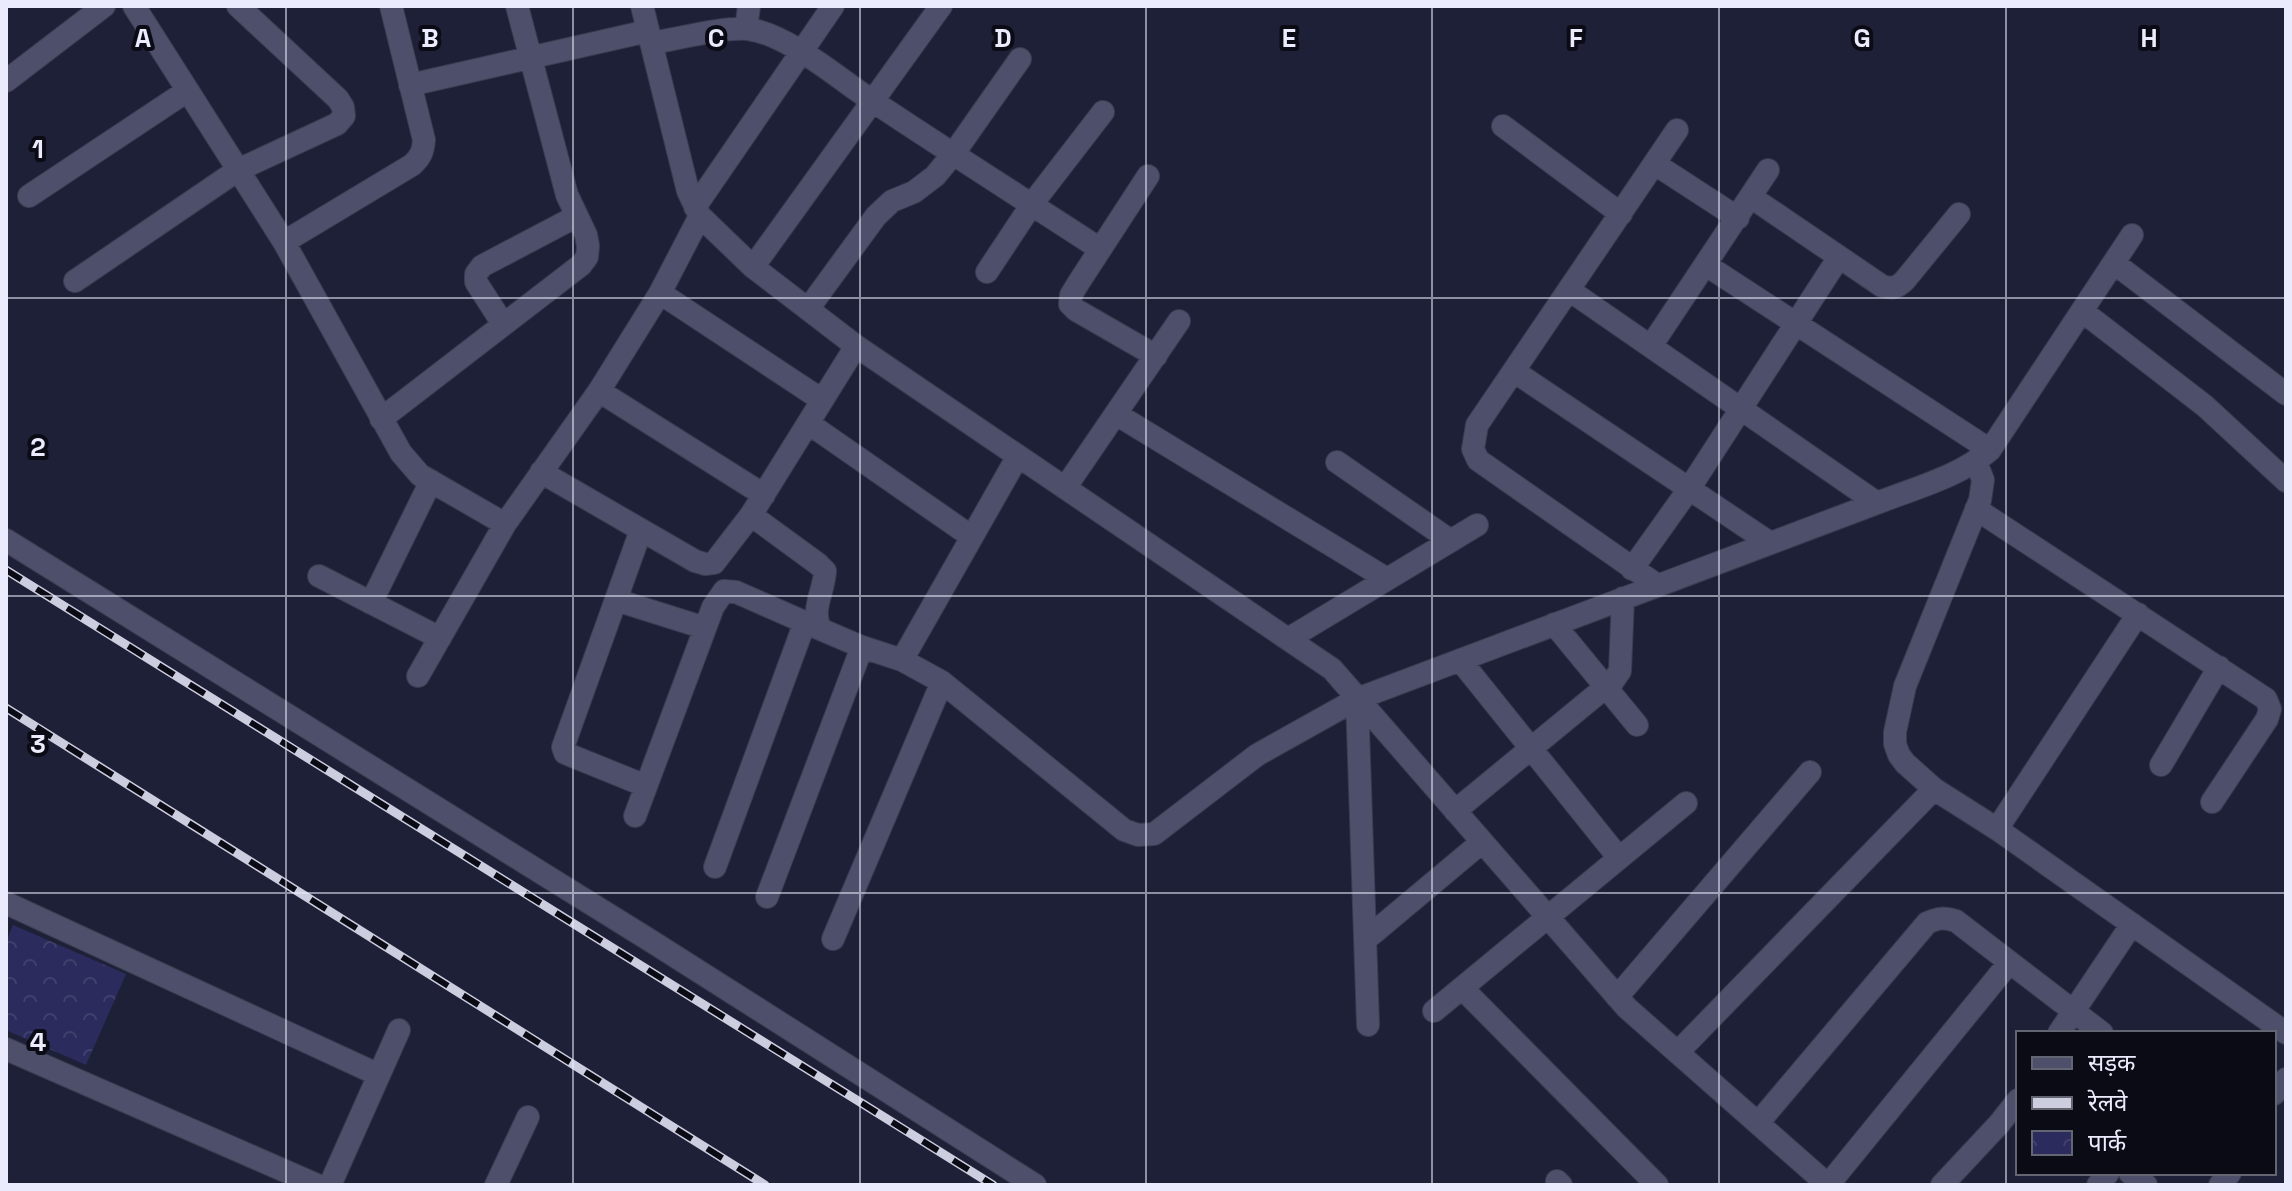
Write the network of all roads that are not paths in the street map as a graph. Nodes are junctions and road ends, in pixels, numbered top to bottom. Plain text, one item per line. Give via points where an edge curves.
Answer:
1 (104, 6) edge
2 (134, 6) edge
3 (238, 6) edge
4 (391, 6) edge
5 (517, 6) edge
6 (642, 6) edge
7 (749, 6) edge
8 (833, 6) edge
9 (941, 6) edge
10 (746, 29) junction
11 (649, 37) junction
12 (801, 52) junction
13 (530, 57) junction
14 (1020, 59) dead end
15 (6, 81) edge
16 (410, 85) junction
17 (187, 91) junction
18 (874, 102) junction
19 (1103, 112) dead end
20 (1503, 126) dead end
21 (1677, 130) dead end
22 (954, 153) junction
23 (1655, 164) junction
24 (238, 170) junction
25 (1768, 170) dead end
26 (1148, 176) dead end
27 (29, 196) dead end
28 (1751, 197) junction
29 (1032, 204) junction
30 (698, 211) junction
31 (1621, 214) junction
32 (1959, 214) dead end
33 (577, 216) junction
34 (1738, 218) junction
35 (2132, 235) dead end
36 (284, 242) junction
37 (1100, 249) junction
38 (1839, 257) junction
39 (2114, 263) junction
40 (1706, 265) junction
41 (753, 267) junction
42 (987, 272) dead end
43 (75, 281) dead end
44 (1569, 290) junction
45 (660, 293) junction
46 (808, 309) junction
47 (2082, 311) junction
48 (1179, 321) dead end
49 (503, 324) junction
50 (1797, 324) junction
51 (856, 346) junction
52 (1651, 346) junction
53 (1156, 356) junction
54 (1515, 372) junction
55 (599, 391) junction
56 (2286, 394) edge
57 (822, 400) junction
58 (1741, 409) junction
59 (1116, 414) junction
60 (381, 419) junction
61 (808, 423) junction
62 (1018, 456) junction
63 (1983, 456) junction
64 (1337, 462) dead end
65 (541, 472) junction
66 (431, 481) junction
67 (2286, 481) edge
68 (1065, 488) junction
69 (1689, 489) junction
70 (764, 495) junction
71 (1877, 503) junction
72 (1976, 509) junction
73 (751, 515) junction
74 (505, 524) junction
75 (1477, 525) dead end
76 (641, 530) junction
77 (972, 537) junction
78 (6, 540) edge
79 (1451, 541) junction
80 (1770, 543) junction
81 (1632, 569) junction
82 (319, 576) dead end
83 (1387, 579) junction
84 (1657, 585) junction
85 (1623, 598) junction
86 (616, 600) junction
87 (371, 603) junction
88 (2138, 614) junction
89 (1554, 624) junction
90 (812, 625) junction
91 (705, 628) junction
92 (440, 638) junction
93 (1288, 639) junction
94 (862, 647) junction
95 (902, 660) junction
96 (1460, 660) junction
97 (2219, 667) junction
98 (418, 676) dead end
99 (942, 682) junction
100 (1606, 687) junction
101 (1357, 699) junction
102 (1637, 725) dead end
103 (1532, 748) junction
104 (2161, 765) dead end
105 (1810, 772) dead end
106 (646, 786) junction
107 (1934, 789) junction
108 (2212, 802) dead end
109 (1686, 803) dead end
110 (1455, 811) junction
111 (635, 816) dead end
112 (1997, 829) junction
113 (1482, 842) junction
114 (1619, 858) junction
115 (715, 867) dead end
116 (767, 897) dead end
117 (7, 907) edge
118 (1547, 917) junction
119 (2132, 924) junction
120 (833, 939) dead end
121 (1365, 940) junction
122 (2009, 963) junction
123 (1462, 988) junction
124 (1617, 997) junction
125 (1434, 1011) dead end
126 (2072, 1011) junction
127 (1368, 1025) dead end
128 (399, 1030) dead end
129 (2060, 1031) edge
130 (2099, 1031) edge
131 (2286, 1033) edge
132 (6, 1049) edge
133 (1678, 1052) junction
134 (379, 1075) junction
135 (2016, 1103) edge
136 (528, 1117) dead end
137 (1758, 1123) junction
138 (317, 1185) edge
139 (330, 1185) edge
140 (496, 1185) edge
141 (1035, 1185) edge
142 (1657, 1185) edge
143 (1828, 1185) edge
144 (1942, 1185) edge

1 - 15 street
2 - 17 street
3 - 24 street via 338,99 344,116
4 - 16 street
5 - 13 street
6 - 11 street
7 - 10 street
8 - 12 street
9 - 18 street
10 - 11 street
10 - 12 street
11 - 13 street
11 - 30 street via 688,191
12 - 18 street
12 - 30 street
13 - 16 street
13 - 33 street
14 - 22 street
16 - 36 street via 424,140 420,158
17 - 24 street
17 - 27 street
18 - 22 street
18 - 41 street
19 - 29 street
20 - 31 street
21 - 23 street
22 - 29 street
22 - 46 street via 925,185 892,201 876,216
23 - 31 street
23 - 34 street
24 - 36 street
24 - 43 street
25 - 28 street
26 - 37 street
28 - 34 street
28 - 38 street
29 - 37 street
29 - 42 street
30 - 41 street
30 - 45 street
31 - 44 street
32 - 38 street via 1898,287 1882,286
33 - 49 street via 586,235 587,257
33 - 49 street via 476,274
34 - 40 street
35 - 39 street
36 - 60 street
37 - 53 street via 1070,304
38 - 50 street
39 - 47 street
39 - 56 street
40 - 50 street
40 - 52 street
41 - 46 street
44 - 52 street
44 - 54 street
45 - 55 street
45 - 57 street
46 - 51 street
47 - 63 street
47 - 67 street via 2205,406
48 - 53 street
49 - 60 street
50 - 58 street
50 - 63 street
51 - 57 street
51 - 62 street
52 - 58 street
53 - 59 street
54 - 69 street
54 - 81 street via 1477,425 1473,449 1478,460
55 - 65 street
55 - 70 street
57 - 61 street
58 - 69 street
58 - 71 street
59 - 68 street
59 - 83 street
60 - 66 street via 401,453
61 - 70 street
61 - 77 street
62 - 68 street
62 - 77 street
63 - 71 street
63 - 72 street
64 - 79 street
65 - 74 street
65 - 76 street
66 - 74 street
66 - 87 street
68 - 93 street
69 - 80 street
69 - 81 street
70 - 73 street
71 - 80 street
72 - 88 street
72 - 107 street via 1905,686 1895,732 1899,755
73 - 76 street via 714,563 695,561
73 - 90 street via 825,571
74 - 92 street
75 - 79 street
76 - 86 street
77 - 95 street
78 - 141 street
79 - 83 street
80 - 84 street
81 - 84 street
82 - 87 street
83 - 93 street
84 - 85 street
85 - 89 street
85 - 100 street via 1620,671
86 - 91 street
86 - 106 street via 563,747 565,753
87 - 92 street
88 - 97 street
88 - 112 street
89 - 96 street
89 - 100 street
90 - 91 street via 724,591
90 - 94 street
90 - 115 street
91 - 106 street
92 - 98 street
93 - 101 street via 1332,669
94 - 95 street
94 - 116 street
95 - 99 street
96 - 101 street
96 - 103 street
97 - 104 street
97 - 108 street via 2266,699 2270,709
99 - 101 street via 1124,830 1138,835 1154,834 1257,755
99 - 120 street
100 - 102 street
100 - 103 street
101 - 110 street
101 - 121 street
103 - 110 street
103 - 114 street
105 - 124 street
106 - 111 street
107 - 112 street
107 - 133 street
109 - 114 street
110 - 113 street
112 - 119 street
113 - 118 street
113 - 121 street
114 - 118 street
117 - 134 street
118 - 123 street
118 - 124 street
119 - 126 street
119 - 131 street
121 - 127 street
122 - 126 street
122 - 137 street via 1956,921 1927,923
122 - 143 street
123 - 125 street
123 - 142 street
124 - 133 street
126 - 129 street
126 - 130 street
128 - 134 street
132 - 138 street
133 - 137 street
134 - 139 street
135 - 144 street
136 - 140 street
137 - 143 street

